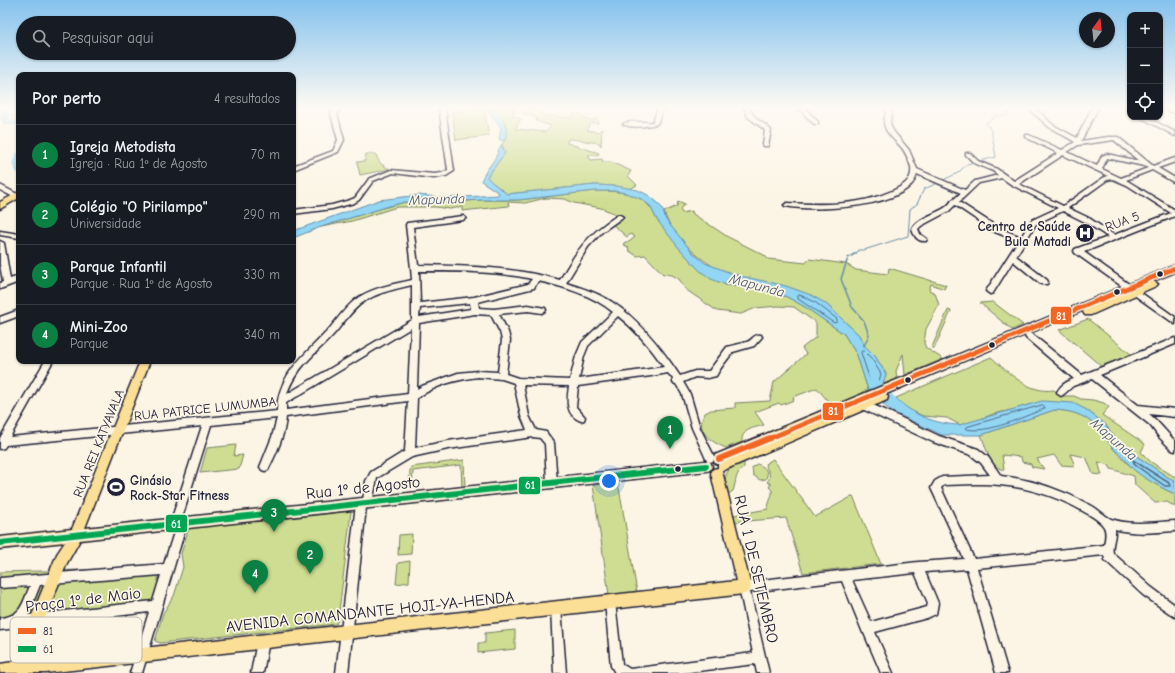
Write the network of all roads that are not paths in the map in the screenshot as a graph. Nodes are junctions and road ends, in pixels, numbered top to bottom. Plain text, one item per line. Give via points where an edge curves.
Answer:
1 (341, 139) edge
2 (448, 139) edge
3 (767, 139) edge
4 (897, 139) edge
5 (1034, 139) edge
6 (1074, 139) edge
7 (1101, 139) edge
8 (1117, 139) edge
9 (1078, 142) junction
10 (766, 146) dead end
11 (1063, 153) junction
12 (968, 154) dead end
13 (1175, 160) edge
14 (1147, 165) junction
15 (296, 167) edge
16 (1153, 169) junction
17 (914, 170) junction
18 (1098, 170) junction
19 (1004, 176) junction
20 (1117, 179) junction
21 (1175, 182) edge
22 (1014, 184) junction
23 (0, 187) edge
24 (965, 192) junction
25 (16, 196) edge
26 (16, 198) edge
27 (954, 202) junction
28 (787, 205) dead end
29 (0, 206) edge
30 (1064, 208) junction
31 (296, 212) edge
32 (1175, 214) edge
33 (620, 217) dead end
34 (463, 218) dead end
35 (0, 233) edge
36 (16, 236) edge
37 (1113, 237) junction
38 (924, 239) dead end
39 (1022, 240) junction
40 (0, 242) edge
41 (1013, 257) junction
42 (415, 268) junction
43 (1175, 268) edge
44 (1175, 275) edge
45 (537, 277) junction
46 (16, 280) edge
47 (414, 282) junction
48 (1044, 282) dead end
49 (3, 284) edge
50 (562, 284) junction
51 (1132, 290) junction
52 (990, 291) dead end
53 (474, 300) junction
54 (416, 306) junction
55 (542, 310) dead end
56 (475, 311) junction
57 (618, 311) junction
58 (494, 312) junction
59 (16, 314) edge
60 (0, 320) edge
61 (416, 321) junction
62 (1175, 321) edge
63 (1028, 336) junction
64 (758, 337) dead end
65 (1175, 341) edge
66 (47, 364) edge
67 (145, 364) edge
68 (671, 369) junction
69 (1093, 375) junction
70 (502, 376) junction
71 (676, 380) junction
72 (1082, 380) junction
73 (518, 381) junction
74 (573, 383) junction
75 (892, 390) junction
76 (1061, 392) dead end
77 (411, 398) junction
78 (868, 401) junction
79 (281, 402) junction
80 (1137, 409) junction
81 (1175, 413) edge
82 (280, 414) junction
83 (581, 417) dead end
84 (208, 421) junction
85 (118, 430) junction
86 (533, 433) junction
87 (1, 444) edge
88 (1175, 447) edge
89 (410, 452) junction
90 (715, 464) junction
91 (265, 467) dead end
92 (998, 480) junction
93 (552, 483) junction
94 (364, 504) junction
95 (1106, 522) junction
96 (179, 524) junction
97 (1175, 526) edge
98 (76, 535) junction
99 (0, 543) edge
100 (1107, 550) junction
101 (971, 564) junction
102 (918, 567) junction
103 (168, 569) junction
104 (845, 575) junction
105 (59, 578) junction
106 (28, 580) junction
107 (0, 583) edge
108 (744, 587) junction
109 (610, 602) junction
110 (156, 606) junction
111 (556, 608) junction
112 (1175, 612) edge
113 (21, 617) edge
114 (42, 617) edge
115 (59, 617) edge
116 (10, 623) edge
117 (0, 624) edge
118 (867, 629) junction
119 (347, 631) junction
120 (263, 641) junction
121 (142, 655) joint
122 (760, 658) junction
123 (81, 663) edge
124 (139, 663) edge
125 (0, 671) edge
126 (20, 671) edge
127 (136, 673) edge
128 (257, 673) edge
129 (342, 673) edge
130 (560, 673) edge
131 (627, 673) edge
132 (634, 673) edge
133 (763, 673) edge
134 (887, 673) edge
135 (1002, 673) edge

1 - 15 street via 335,152
2 - 31 street via 451,171 448,173 434,176 393,171 371,180 352,202
3 - 10 street
4 - 17 street via 906,150
5 - 11 street
6 - 9 street
7 - 9 street
8 - 14 street
9 - 11 street
11 - 18 street
11 - 22 street
12 - 19 street via 976,162
13 - 16 street
14 - 16 street
14 - 18 street via 1107,156
16 - 20 street
16 - 21 street
17 - 24 street
17 - 28 street via 914,179 908,185 886,197 869,202 851,206
18 - 20 street
19 - 22 street
19 - 24 street via 977,182
20 - 30 street via 1105,179
20 - 32 street
22 - 30 street
23 - 25 street
24 - 27 street
26 - 29 main road
27 - 38 street via 947,209 918,224 915,229 917,235
27 - 39 street via 997,230
30 - 37 street
30 - 39 street via 1034,222
32 - 37 street, RUA 5
33 - 50 street via 603,227 584,246
34 - 42 street via 409,225
35 - 36 street
37 - 51 street, RUA 5 via 1078,250
39 - 41 street
40 - 49 street
41 - 48 street
41 - 52 street
42 - 45 street via 499,271
42 - 47 street
43 - 51 main road
44 - 51 main road
45 - 50 street
45 - 53 street via 531,286
46 - 49 street
47 - 54 street
47 - 79 street via 389,288 355,304 290,378
50 - 57 street via 599,299
51 - 62 street
51 - 63 main road
51 - 75 main road
53 - 54 street
53 - 56 street
54 - 61 street
55 - 58 street via 522,308
56 - 58 street
56 - 61 street
57 - 68 street via 630,321
57 - 74 street via 584,345
58 - 70 street via 505,336
59 - 60 street
61 - 77 street
61 - 79 street
63 - 72 street
63 - 75 main road
64 - 71 street via 751,344 730,349 714,370 714,374 695,374
65 - 69 street
66 - 87 street
67 - 85 main road, RUA REI KATYAVALA
68 - 71 street
68 - 74 street
69 - 72 street
69 - 80 street
70 - 73 street
70 - 77 street via 458,376 425,388
71 - 90 street via 684,391 696,428
72 - 76 street via 1070,384
73 - 74 street via 544,384
73 - 86 street via 525,416
74 - 83 street via 572,407
75 - 78 main road, Rua 1º de Agosto
77 - 82 street, RUA PATRICE LUMUMBA
77 - 89 street
78 - 90 main road, Rua 1º de Agosto
78 - 92 street via 885,414 938,440 972,450 988,464
79 - 82 street
80 - 81 street
80 - 88 street via 1153,422
82 - 84 street, RUA PATRICE LUMUMBA
82 - 91 street via 281,422
84 - 85 street, RUA PATRICE LUMUMBA
84 - 96 street
85 - 87 street, RUA PATRICE LUMUMBA
85 - 98 main road, RUA REI KATYAVALA
86 - 89 street
86 - 93 street via 542,435 549,443
89 - 94 street via 374,476 370,481
90 - 93 main road, Rua 1º de Agosto
90 - 108 main road, RUA 1 DE SETEMBRO
92 - 95 street via 1060,496 1085,507
92 - 101 street via 942,481 936,488
93 - 94 main road, Rua 1º de Agosto
94 - 96 main road, Rua 1º de Agosto
94 - 119 street
95 - 97 street via 1124,527
95 - 100 street via 1111,533
96 - 98 main road, Rua 1º de Agosto
96 - 103 street
98 - 99 main road, Rua 1º de Agosto
98 - 105 main road, RUA REI KATYAVALA
100 - 101 street
100 - 112 street via 1109,556 1147,591
101 - 102 street
101 - 135 street
102 - 104 street
102 - 118 street via 933,603 932,610
103 - 105 street, Praça 1º de Maio
103 - 110 street
104 - 108 street
104 - 118 street
105 - 106 street, Praça 1º de Maio
105 - 114 main road, RUA REI KATYAVALA
106 - 107 street, Praça 1º de Maio
106 - 113 street, Praça 1º de Maio via 34,581 35,586
108 - 109 main road, AVENIDA COMANDANTE HOJI-YA-HENDA
108 - 122 street, RUA 1 DE SETEMBRO
109 - 111 main road, AVENIDA COMANDANTE HOJI-YA-HENDA
109 - 131 street via 617,666
110 - 115 street, Praça 1º de Maio
110 - 121 street
111 - 119 main road, AVENIDA COMANDANTE HOJI-YA-HENDA
111 - 130 street
116 - 117 street, Praça 1º de Maio
118 - 134 street
119 - 120 main road, AVENIDA COMANDANTE HOJI-YA-HENDA
119 - 129 street
120 - 121 main road, AVENIDA COMANDANTE HOJI-YA-HENDA
120 - 128 street
122 - 132 street
122 - 133 street, RUA 1 DE SETEMBRO
123 - 126 main road, AVENIDA COMANDANTE HOJI-YA-HENDA
124 - 127 street
125 - 126 main road, AVENIDA COMANDANTE HOJI-YA-HENDA

